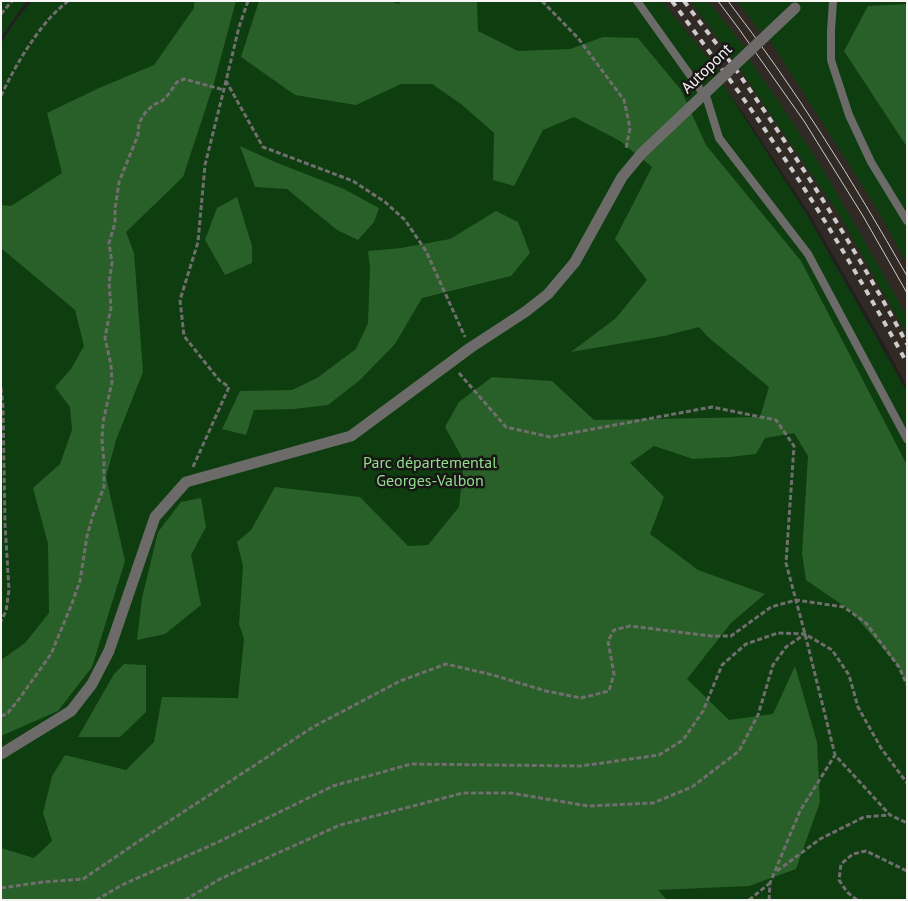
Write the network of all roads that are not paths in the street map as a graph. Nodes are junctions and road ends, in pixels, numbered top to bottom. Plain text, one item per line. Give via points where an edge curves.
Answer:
1 (637, 1) edge
2 (833, 1) edge
3 (794, 8) dead end
4 (907, 221) edge
5 (907, 439) edge
6 (1, 754) edge

1 - 5 lane via 707,99 719,138 808,254
2 - 4 lane via 832,60 849,115 871,162
3 - 6 street, Autopont, bridge via 642,153 622,176 575,262 548,294 525,312 470,348 351,436 186,482 155,517 109,651 92,684 71,710

